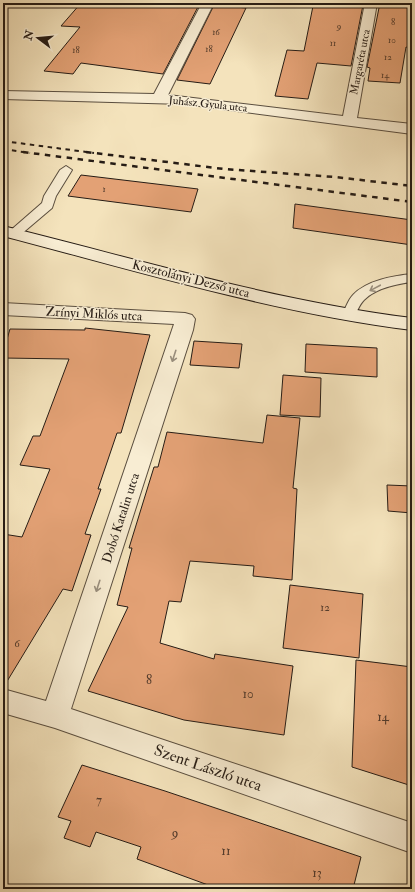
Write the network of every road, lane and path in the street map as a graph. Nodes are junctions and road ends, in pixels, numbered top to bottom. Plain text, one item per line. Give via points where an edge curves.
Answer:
1 (208, 3) edge
2 (371, 3) edge
3 (3, 95) edge
4 (159, 98) junction
5 (349, 121) junction
6 (412, 129) edge
7 (66, 170) dead end
8 (7, 237) edge
9 (412, 278) edge
10 (3, 309) edge
11 (349, 314) junction
12 (185, 319) joint
13 (412, 324) edge
14 (3, 701) edge
15 (55, 716) junction
16 (412, 838) edge

1 - 4 street
2 - 5 street, Margaréta utca
3 - 4 street, Juhász Gyula utca
4 - 5 street, Juhász Gyula utca
5 - 6 street, Juhász Gyula utca
7 - 8 lane via 50,196 48,206
8 - 11 street, Kosztolányi Dezső utca via 246,293
9 -> 11 lane via 380,285 358,298
10 - 12 street, Zrínyi Miklós utca
11 - 13 street, Kosztolányi Dezső utca
12 -> 15 street, Dobó Katalin utca
14 - 15 street, Szent László utca
15 - 16 street, Szent László utca

